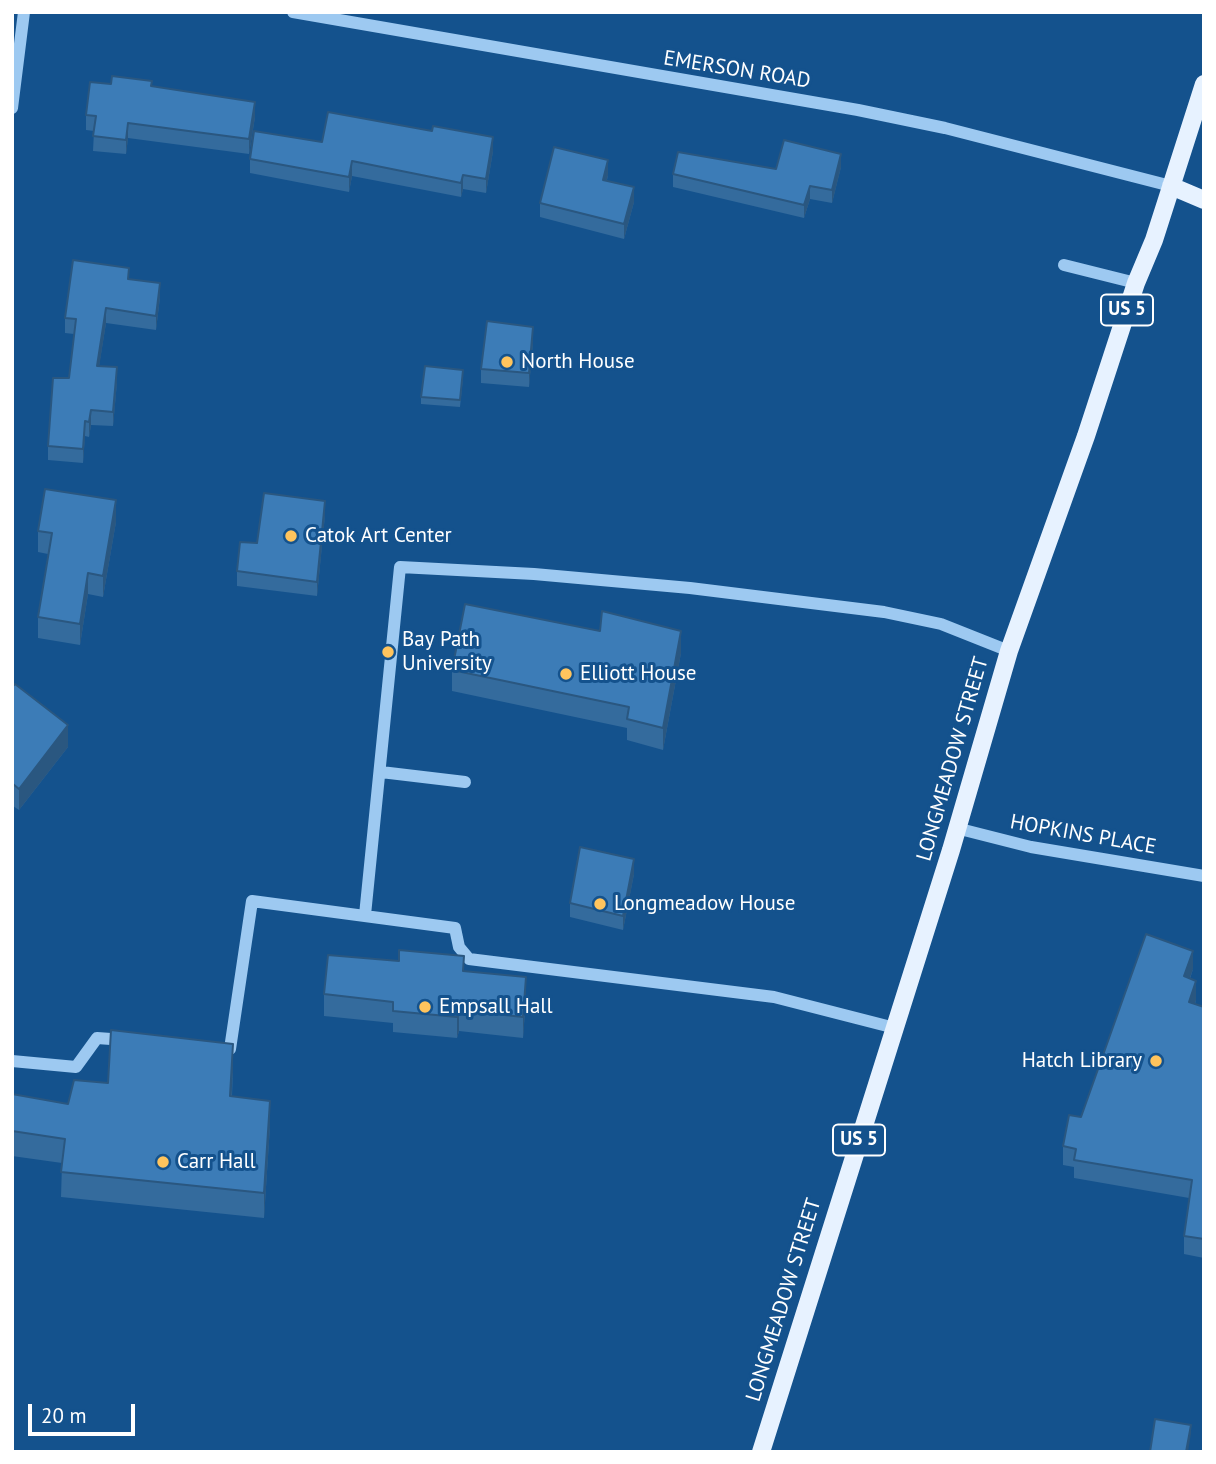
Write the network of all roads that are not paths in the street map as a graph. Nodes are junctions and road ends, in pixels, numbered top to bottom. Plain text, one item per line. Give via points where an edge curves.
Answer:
1 (24, 12) edge
2 (293, 12) edge
3 (1204, 84) edge
4 (12, 108) edge
5 (1171, 186) junction
6 (1204, 200) edge
7 (1063, 265) dead end
8 (1136, 283) junction
9 (1009, 651) junction
10 (382, 772) junction
11 (465, 782) dead end
12 (956, 828) junction
13 (1204, 876) edge
14 (365, 915) junction
15 (895, 1028) junction
16 (137, 1041) edge
17 (204, 1046) edge
18 (12, 1061) edge
19 (761, 1452) edge

1 - 4 street
2 - 5 street, EMERSON ROAD via 870,113
3 - 5 main road, LONGMEADOW STREET / US 5
5 - 6 main road
5 - 8 main road, LONGMEADOW STREET / US 5
7 - 8 street
8 - 9 main road, LONGMEADOW STREET / US 5
9 - 10 street via 941,624 884,612 690,588 400,567 387,674
9 - 12 main road, LONGMEADOW STREET / US 5
10 - 11 street
10 - 14 street
12 - 13 street, HOPKINS PLACE via 1031,847
12 - 15 main road, LONGMEADOW STREET / US 5
14 - 15 street via 455,928 459,947 470,959 774,997
14 - 17 street via 252,901 230,1049
15 - 19 main road, LONGMEADOW STREET / US 5
16 - 18 street via 97,1038 76,1067

